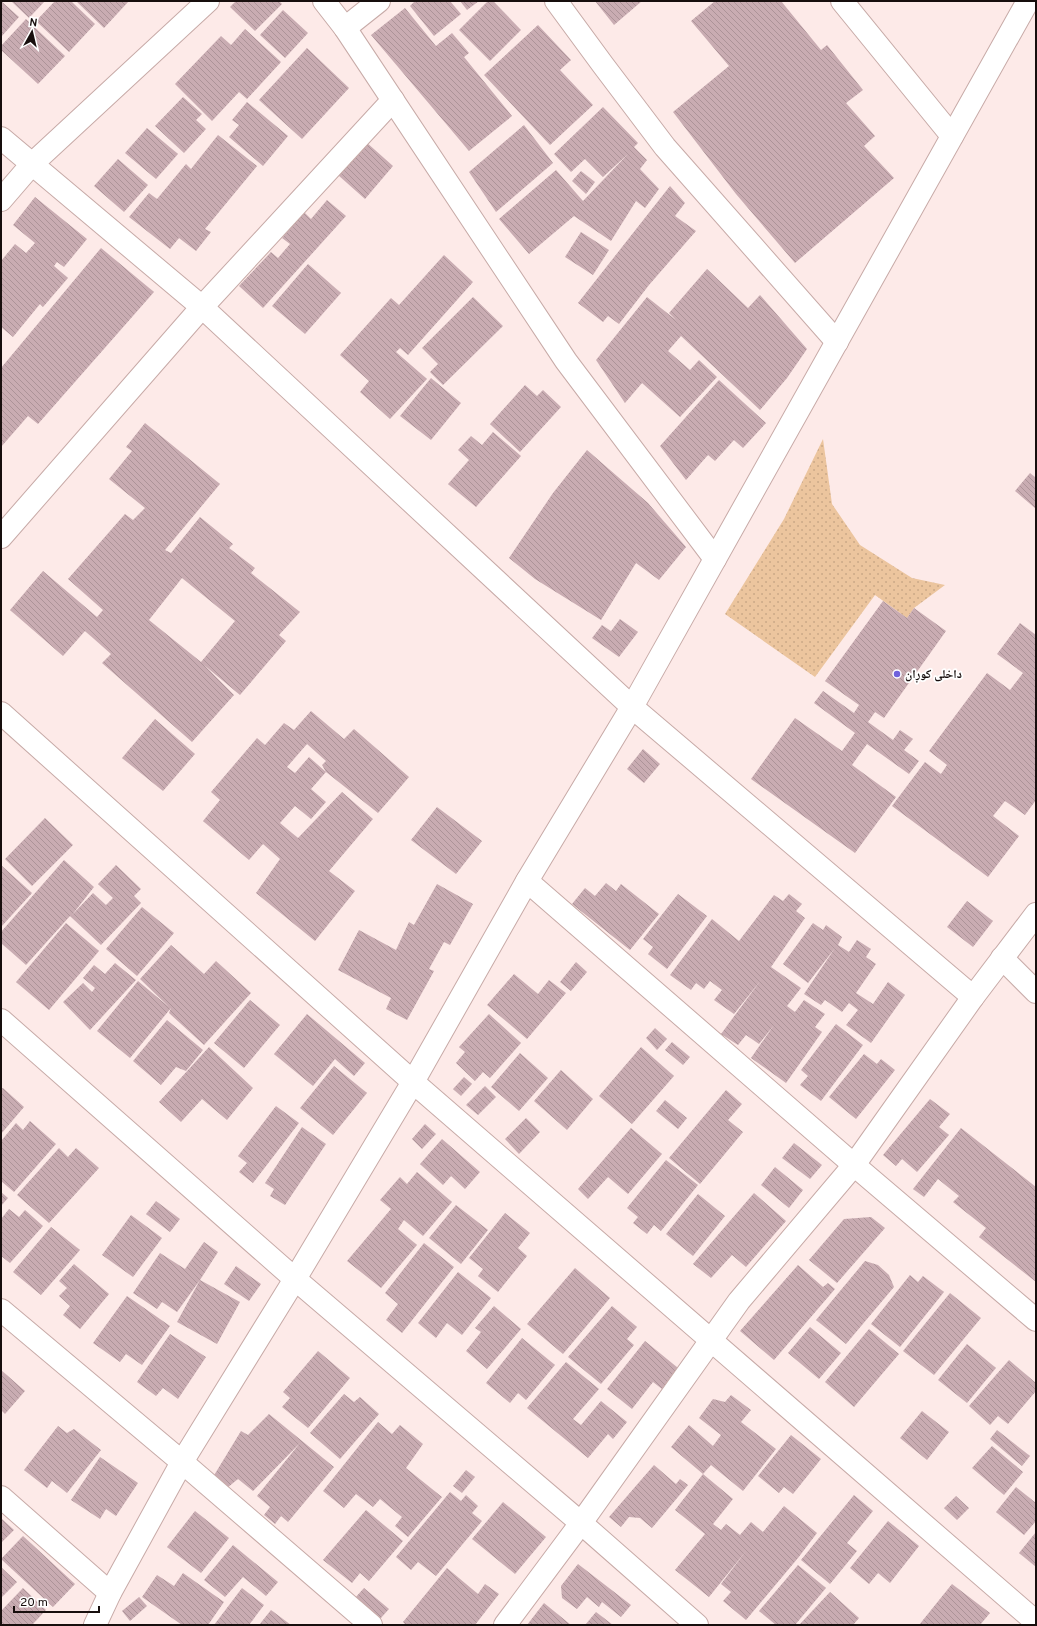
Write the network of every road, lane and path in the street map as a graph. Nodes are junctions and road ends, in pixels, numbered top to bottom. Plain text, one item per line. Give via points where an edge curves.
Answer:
1 (208, 1) edge
2 (324, 1) edge
3 (379, 1) edge
4 (556, 1) edge
5 (842, 1) edge
6 (1028, 1) edge
7 (345, 28) junction
8 (393, 100) junction
9 (952, 136) junction
10 (1, 138) edge
11 (32, 164) junction
12 (1, 200) edge
13 (202, 307) junction
14 (837, 342) junction
15 (1, 537) edge
16 (715, 559) junction
17 (632, 707) junction
18 (1, 713) edge
19 (527, 881) junction
20 (1036, 914) edge
21 (1002, 958) junction
22 (1036, 992) edge
23 (973, 997) junction
24 (1, 1020) edge
25 (413, 1082) junction
26 (854, 1165) junction
27 (295, 1279) junction
28 (1, 1310) edge
29 (1036, 1320) edge
30 (712, 1342) junction
31 (182, 1462) junction
32 (1, 1497) edge
33 (581, 1523) junction
34 (110, 1593) junction
35 (1036, 1622) edge
36 (95, 1625) edge
37 (371, 1625) edge
38 (505, 1625) edge
39 (697, 1625) edge

1 - 11 street
2 - 7 street
3 - 7 street
4 - 14 street via 665,147
5 - 9 street
6 - 9 street
7 - 8 street
8 - 13 street
8 - 16 street via 566,361
9 - 14 street
10 - 11 street
11 - 12 street
11 - 13 street
13 - 15 street
13 - 17 street
14 - 16 street
16 - 17 street
17 - 19 street
17 - 23 street
18 - 25 street
19 - 25 street
19 - 26 street
20 - 21 street
21 - 22 street
21 - 23 street
23 - 26 street
24 - 27 street
25 - 27 street
25 - 30 street
26 - 29 street
26 - 30 street via 744,1296
27 - 31 street
27 - 33 street
28 - 31 street
30 - 33 street
30 - 35 street
31 - 34 street
31 - 37 street
32 - 34 street
33 - 38 street
33 - 39 street
34 - 36 street

